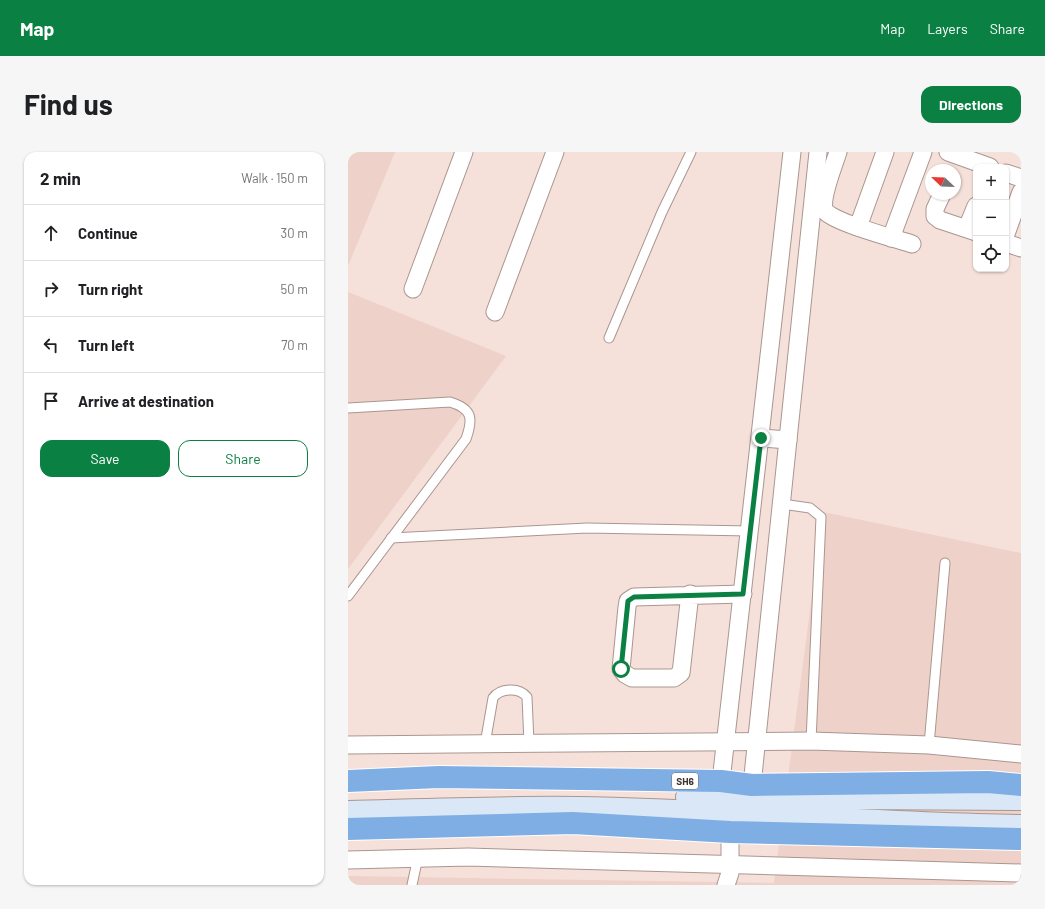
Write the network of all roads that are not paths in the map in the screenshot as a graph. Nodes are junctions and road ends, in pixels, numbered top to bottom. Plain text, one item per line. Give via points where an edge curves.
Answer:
1 (464, 152) edge
2 (555, 152) edge
3 (692, 152) edge
4 (792, 152) edge
5 (818, 152) edge
6 (838, 152) edge
7 (884, 152) edge
8 (923, 152) edge
9 (953, 159) edge
10 (976, 164) edge
11 (1009, 174) edge
12 (1021, 178) edge
13 (1021, 192) edge
14 (939, 200) edge
15 (1009, 226) edge
16 (858, 227) junction
17 (971, 230) edge
18 (891, 238) junction
19 (912, 244) dead end
20 (1009, 244) edge
21 (1021, 248) edge
22 (413, 289) dead end
23 (494, 312) dead end
24 (609, 338) dead end
25 (348, 408) edge
26 (761, 438) junction
27 (788, 440) junction
28 (782, 504) junction
29 (750, 531) junction
30 (391, 538) junction
31 (945, 563) dead end
32 (690, 594) junction
33 (743, 594) junction
34 (348, 596) edge
35 (811, 741) junction
36 (725, 742) junction
37 (758, 742) junction
38 (529, 743) junction
39 (485, 744) junction
40 (348, 745) edge
41 (929, 745) junction
42 (1021, 754) edge
43 (348, 780) edge
44 (721, 782) junction
45 (1021, 784) edge
46 (752, 785) junction
47 (348, 798) edge
48 (1021, 799) edge
49 (348, 812) edge
50 (1021, 826) edge
51 (348, 829) edge
52 (730, 832) junction
53 (1021, 839) edge
54 (418, 857) junction
55 (348, 860) edge
56 (730, 864) junction
57 (1021, 873) edge
58 (412, 885) edge
59 (726, 885) edge

1 - 22 street
2 - 23 street
3 - 24 lane via 662,212
4 - 26 street
5 - 27 street
6 - 16 street via 824,200 824,210 829,216
7 - 16 street
8 - 18 street
9 - 10 street
11 - 12 street
13 - 15 street
14 - 17 street via 935,216
16 - 18 street
18 - 19 street
20 - 21 street
25 - 30 lane via 450,402 462,407 470,417 471,423 466,439
26 - 27 street
26 - 29 street
27 - 28 street
28 - 35 lane via 810,508 821,517
28 - 37 street
29 - 30 lane via 587,528
29 - 33 street
30 - 34 lane
31 - 41 lane
32 - 32 street via 634,597 628,601 621,669 625,674 632,678 674,678 681,673
32 - 33 street
33 - 36 street
35 - 37 street
35 - 41 street
36 - 37 street
36 - 38 street
36 - 44 street
37 - 46 street
38 - 39 street
38 - 39 lane via 527,697 522,692 507,690 493,698
39 - 40 street
41 - 42 street
43 - 44 highway, SH6 via 439,777
44 - 46 highway, SH6
45 - 46 highway, SH6 via 988,782
47 - 48 main road via 578,792 758,798
49 - 50 main road via 578,808
51 - 52 highway via 574,823
52 - 53 highway
52 - 56 street
54 - 55 street
54 - 56 street
54 - 58 lane
56 - 57 street
56 - 59 street

